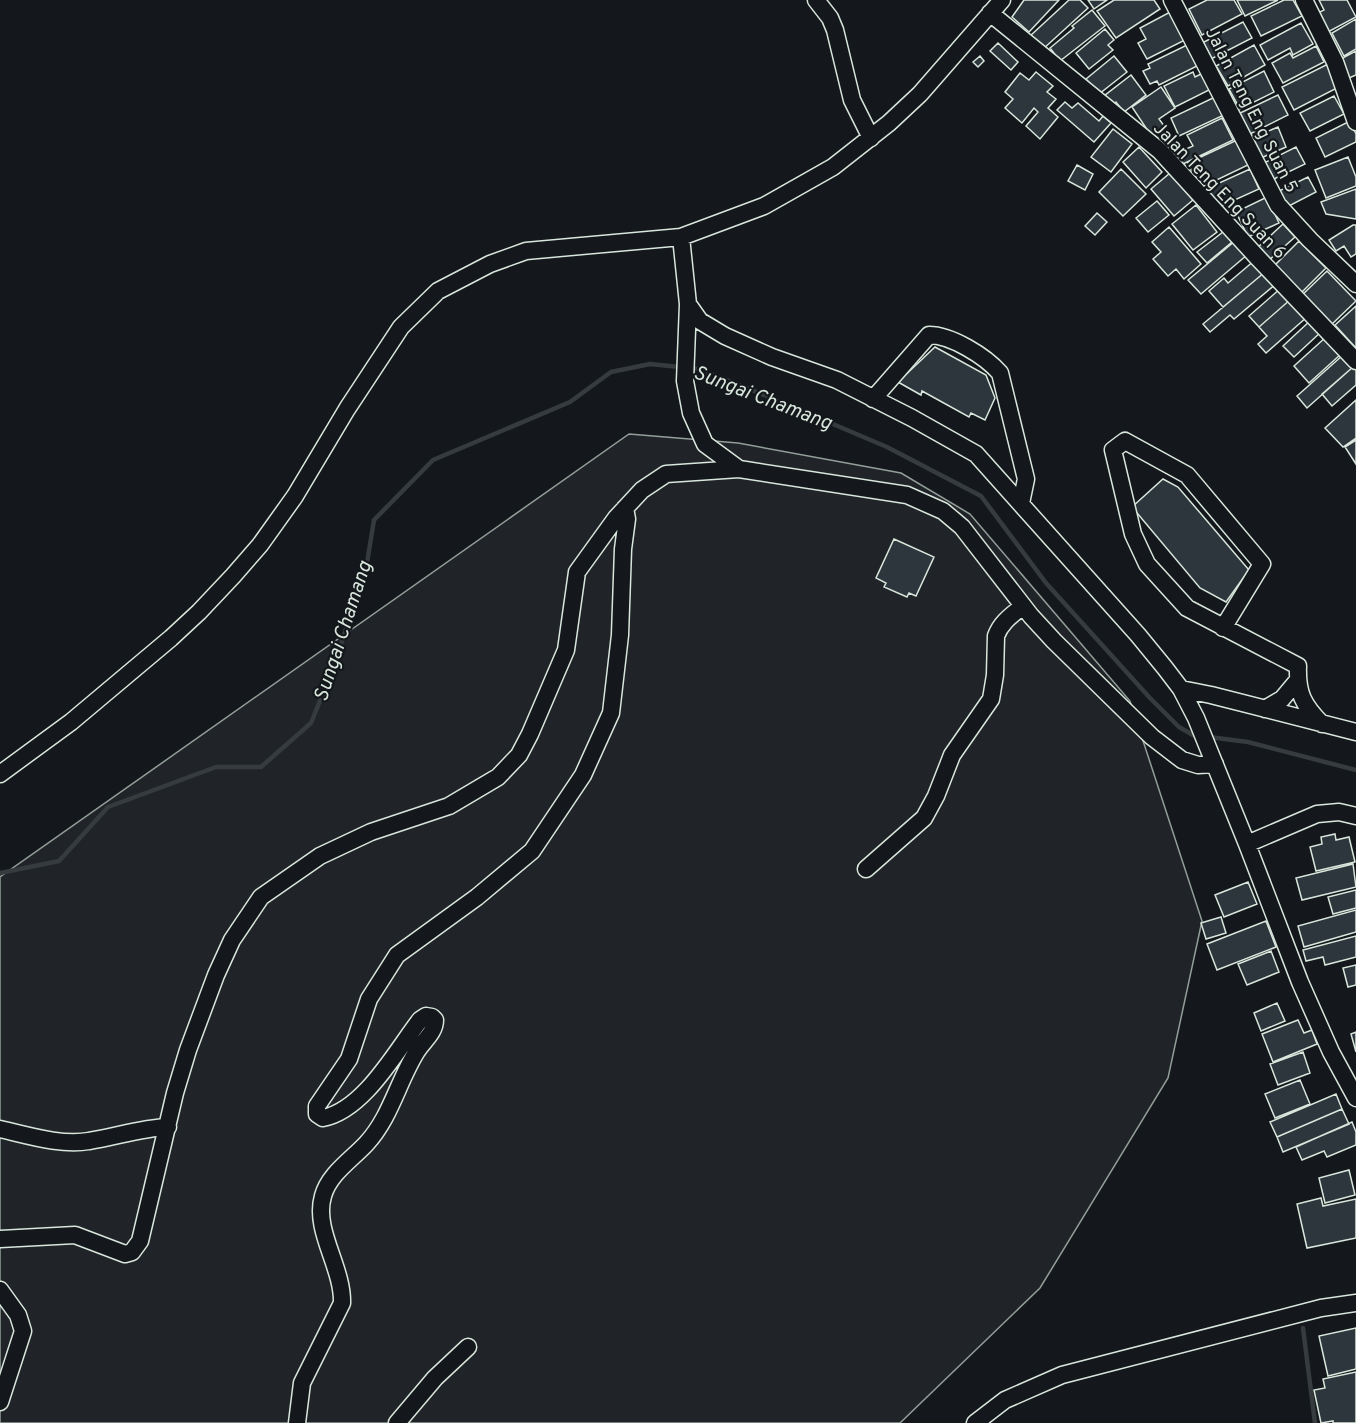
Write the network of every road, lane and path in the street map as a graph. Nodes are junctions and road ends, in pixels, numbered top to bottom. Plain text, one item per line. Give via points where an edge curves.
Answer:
1 (816, 0) edge
2 (1002, 0) edge
3 (1172, 0) edge
4 (1304, 0) edge
5 (990, 13) junction
6 (1356, 122) edge
7 (871, 138) junction
8 (681, 237) junction
9 (1356, 284) edge
10 (688, 304) junction
11 (1356, 361) edge
12 (873, 399) junction
13 (739, 469) junction
14 (1021, 503) junction
15 (624, 508) junction
16 (1023, 606) junction
17 (1223, 628) junction
18 (1298, 681) junction
19 (1181, 689) junction
20 (1265, 709) junction
21 (1322, 724) junction
22 (1356, 732) edge
23 (1215, 764) junction
24 (0, 774) edge
25 (1356, 816) edge
26 (1247, 844) junction
27 (866, 869) dead end
28 (1356, 1098) edge
29 (168, 1127) junction
30 (0, 1129) edge
31 (0, 1239) edge
32 (0, 1290) edge
33 (1356, 1303) edge
34 (468, 1347) dead end
35 (0, 1402) edge
36 (297, 1423) edge
37 (397, 1423) edge
38 (975, 1423) edge

1 - 7 street via 835,30 852,100
2 - 5 street
3 - 9 street, Jalan Teng Eng Suan 5 via 1278,205
4 - 6 street via 1335,62
5 - 7 street via 920,94
5 - 11 street, Jalan Teng Eng Suan 6 via 1160,151
7 - 8 street via 833,166 764,206
8 - 10 street
8 - 24 street via 526,251 490,264 438,291 401,327 295,496 233,576 154,652 71,722
10 - 12 street via 700,321 725,336 837,380
10 - 13 street via 685,381 691,413 705,444
12 - 14 street via 976,454
12 - 14 street via 929,335 942,335 990,361 1000,373 1026,479
13 - 15 street via 666,474
13 - 16 street via 907,495 943,511 962,527
14 - 19 street
15 - 29 street via 577,572 566,650 519,755 498,777 449,806 371,832 320,856 261,897 232,940 202,1010
15 - 36 street via 627,519 622,549 620,635 611,713 583,775 532,850 477,897 397,955 369,999 349,1059 317,1106 317,1114 323,1118 346,1109 376,1079 420,1020 426,1016 435,1020 383,1121 337,1172 323,1196 320,1217 337,1270 342,1303 302,1383
16 - 23 street via 1168,751 1192,764
16 - 27 street via 998,630 991,699 952,755 929,809
17 - 17 street via 1187,608 1147,564 1133,534 1113,450 1125,441 1187,475 1262,564
17 - 18 street via 1298,666
18 - 20 street via 1282,699
18 - 21 street via 1303,702
19 - 20 street
19 - 23 street
20 - 21 street
21 - 22 street
23 - 26 street
25 - 26 street via 1317,813
26 - 28 street via 1299,982
29 - 30 street via 82,1142
29 - 31 street via 140,1241 132,1252 125,1254 75,1235
32 - 35 street via 18,1314 23,1331
33 - 38 street via 1321,1308 1062,1375 1005,1400
34 - 37 street

